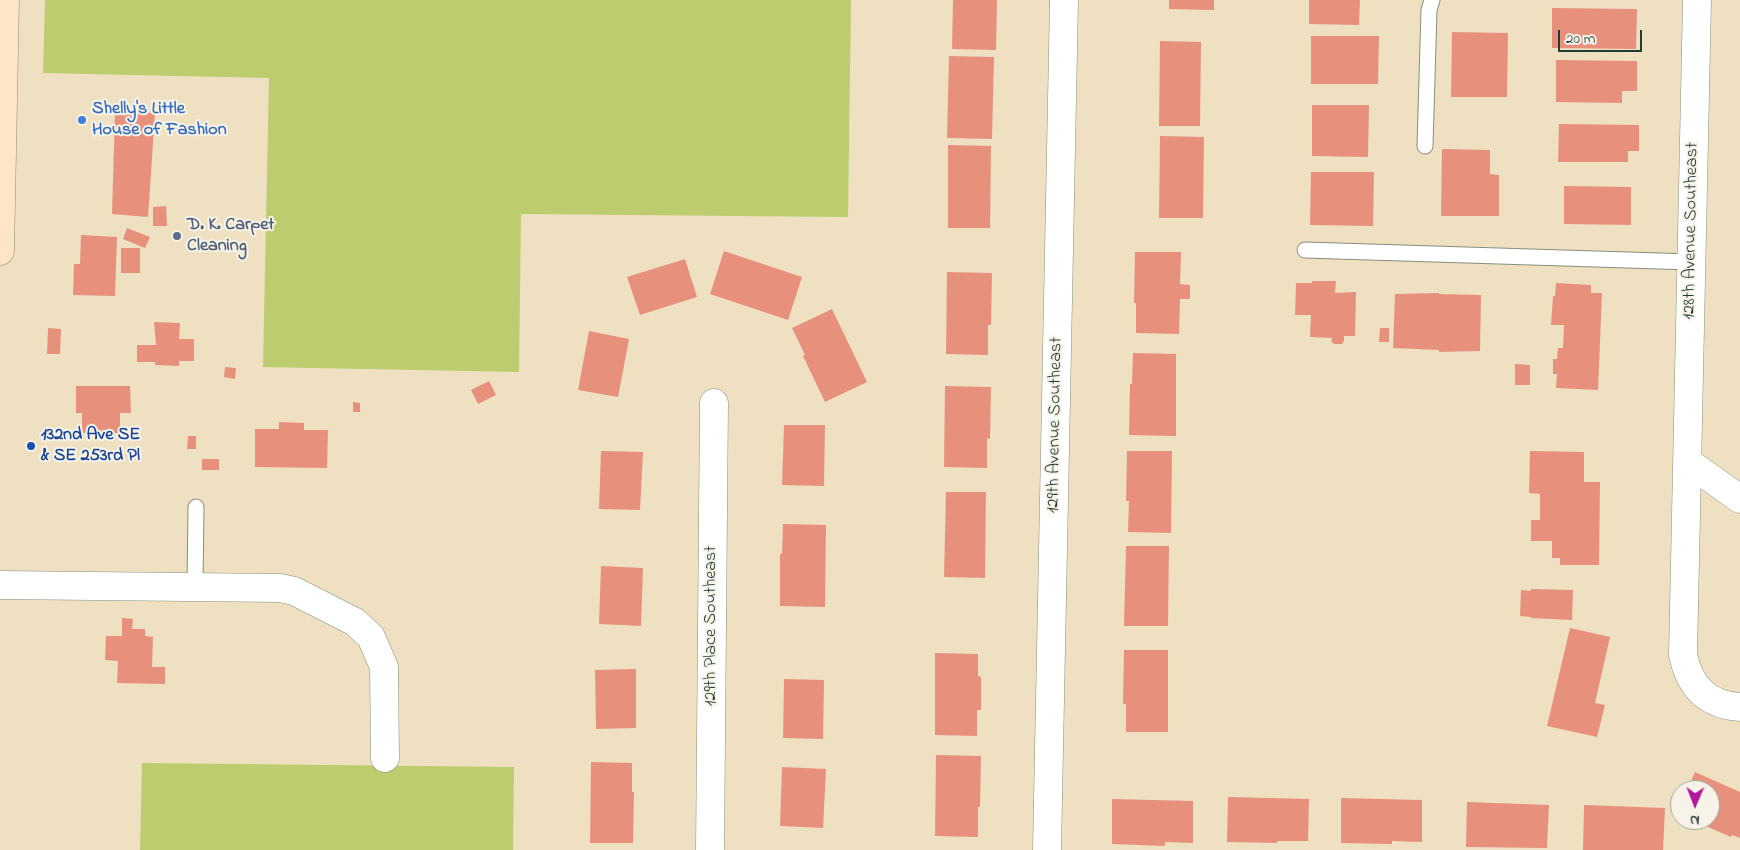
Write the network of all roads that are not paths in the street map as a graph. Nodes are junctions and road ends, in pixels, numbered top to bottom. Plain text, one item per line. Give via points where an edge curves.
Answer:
1 (6, 0) edge
2 (1064, 0) edge
3 (1432, 0) edge
4 (1697, 0) edge
5 (1425, 146) dead end
6 (1305, 250) dead end
7 (0, 251) edge
8 (1692, 262) junction
9 (714, 403) dead end
10 (1688, 462) junction
11 (1740, 499) edge
12 (196, 507) dead end
13 (0, 585) edge
14 (196, 587) junction
15 (1740, 707) edge
16 (385, 758) dead end
17 (710, 850) edge
18 (1047, 850) edge

1 - 7 main road
2 - 18 street, 129th Avenue Southeast
3 - 5 lane
4 - 8 street, 128th Avenue Southeast
6 - 8 lane
8 - 10 street, 128th Avenue Southeast
9 - 17 street, 129th Place Southeast
10 - 11 street
10 - 15 street, 128th Avenue Southeast via 1684,655 1687,672 1710,699
12 - 14 lane
13 - 14 street
14 - 16 street via 294,591 355,622 372,637 384,667

